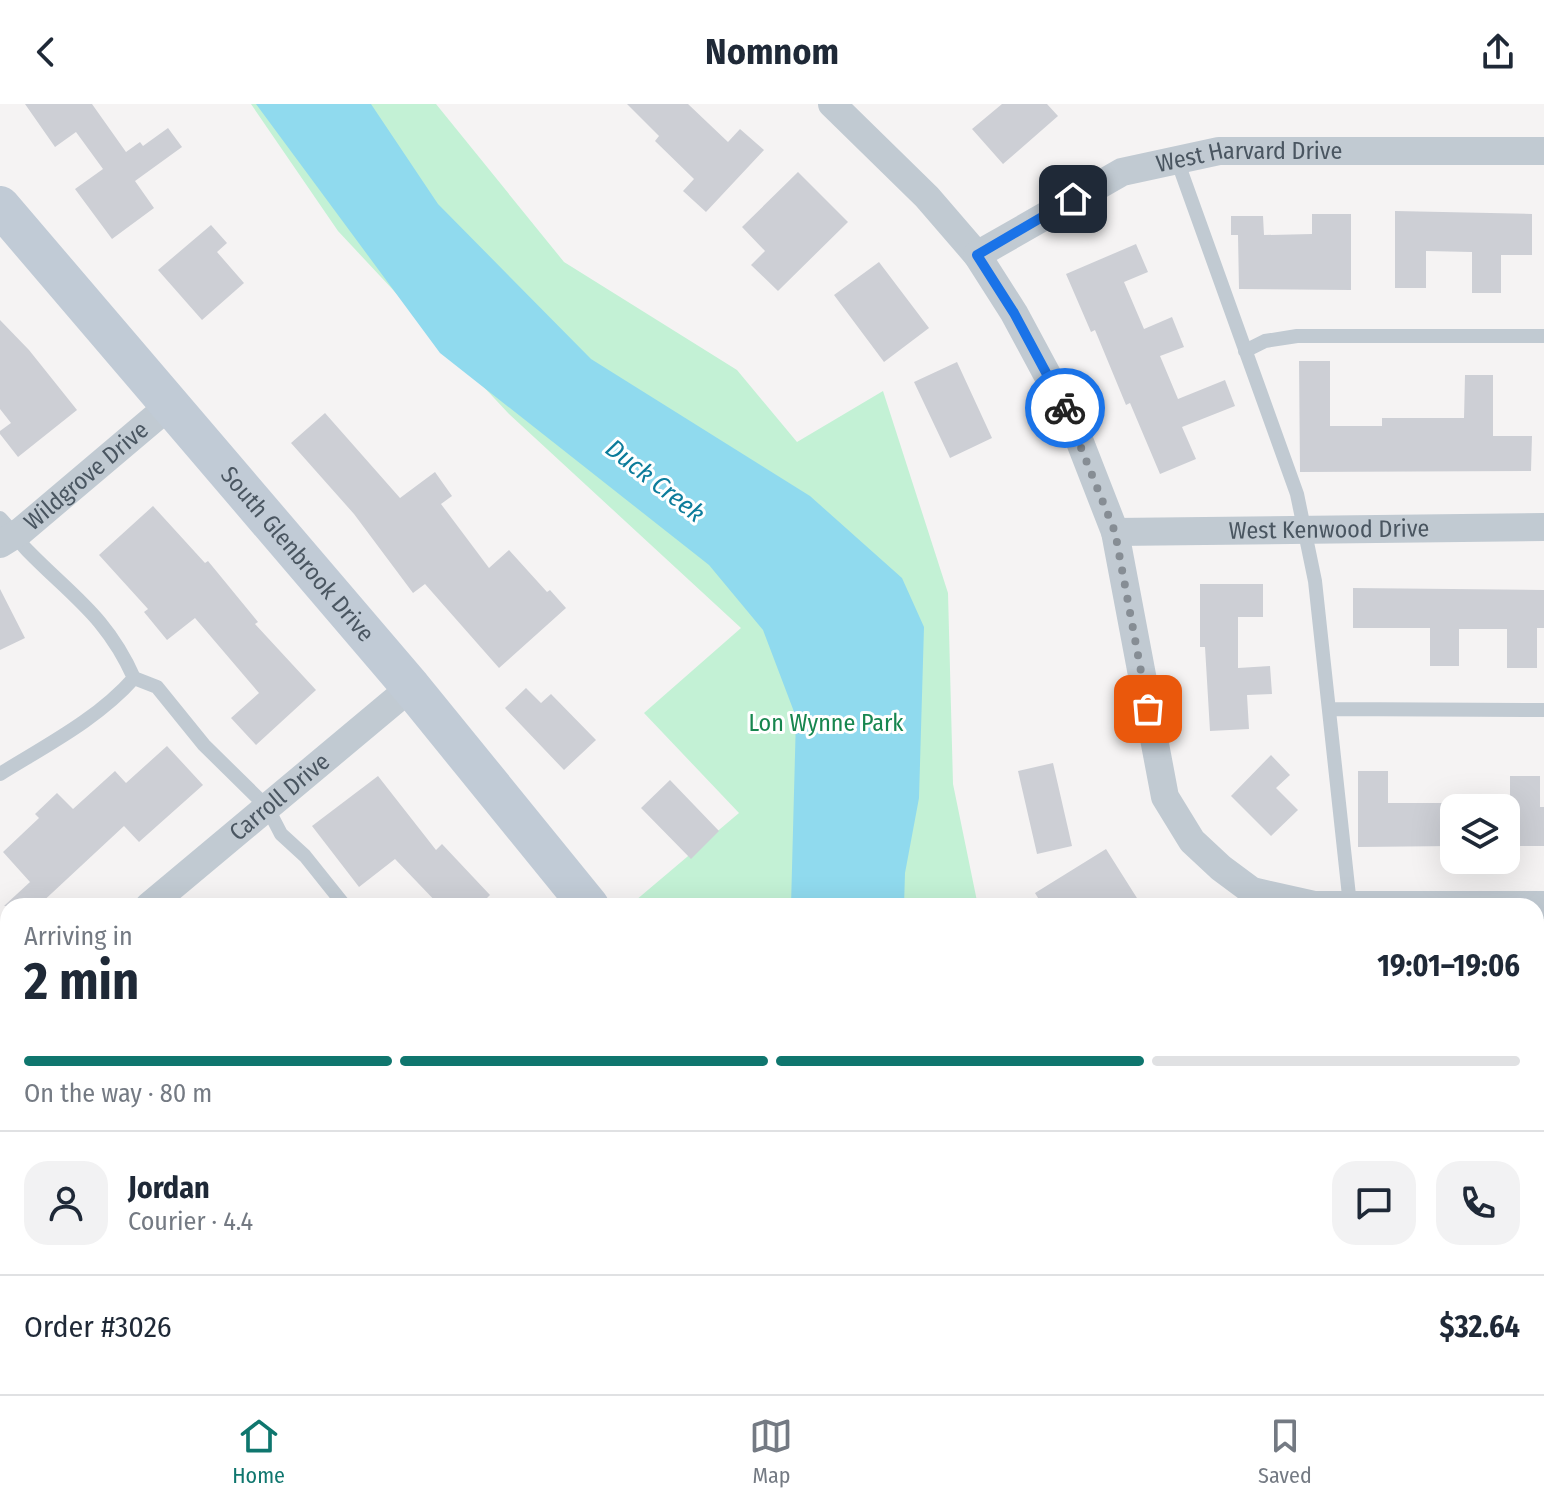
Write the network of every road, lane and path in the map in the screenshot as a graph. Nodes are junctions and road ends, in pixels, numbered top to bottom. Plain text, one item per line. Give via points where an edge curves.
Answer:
1 (832, 104) edge
2 (1544, 151) edge
3 (1177, 160) junction
4 (0, 206) edge
5 (977, 255) junction
6 (1544, 336) edge
7 (1245, 351) junction
8 (170, 405) junction
9 (1544, 527) edge
10 (1305, 530) junction
11 (5, 532) edge
12 (1115, 532) junction
13 (134, 678) junction
14 (411, 687) junction
15 (1330, 709) junction
16 (1544, 710) edge
17 (0, 774) edge
18 (267, 807) junction
19 (159, 898) edge
20 (339, 898) edge
21 (582, 898) edge
22 (1283, 898) edge
23 (1349, 898) edge

1 - 5 street via 927,197
2 - 3 street, West Harvard Drive via 1219,151
3 - 5 street, West Harvard Drive via 1122,172
3 - 7 lane
4 - 8 street, South Glenbrook Drive
5 - 12 street via 1071,419
6 - 7 lane via 1297,336 1265,341
7 - 10 lane
8 - 11 street, Wildgrove Drive
8 - 14 street, South Glenbrook Drive
9 - 10 street, West Kenwood Drive
10 - 12 street, West Kenwood Drive
10 - 15 lane
11 - 13 lane via 92,611
12 - 22 street via 1165,797 1192,841 1221,868 1252,891
13 - 17 lane via 74,727
13 - 18 lane via 157,687 204,745
14 - 18 street, Carroll Drive
14 - 21 street, South Glenbrook Drive
15 - 16 lane
15 - 23 lane
18 - 19 street, Carroll Drive
18 - 20 lane via 281,834

